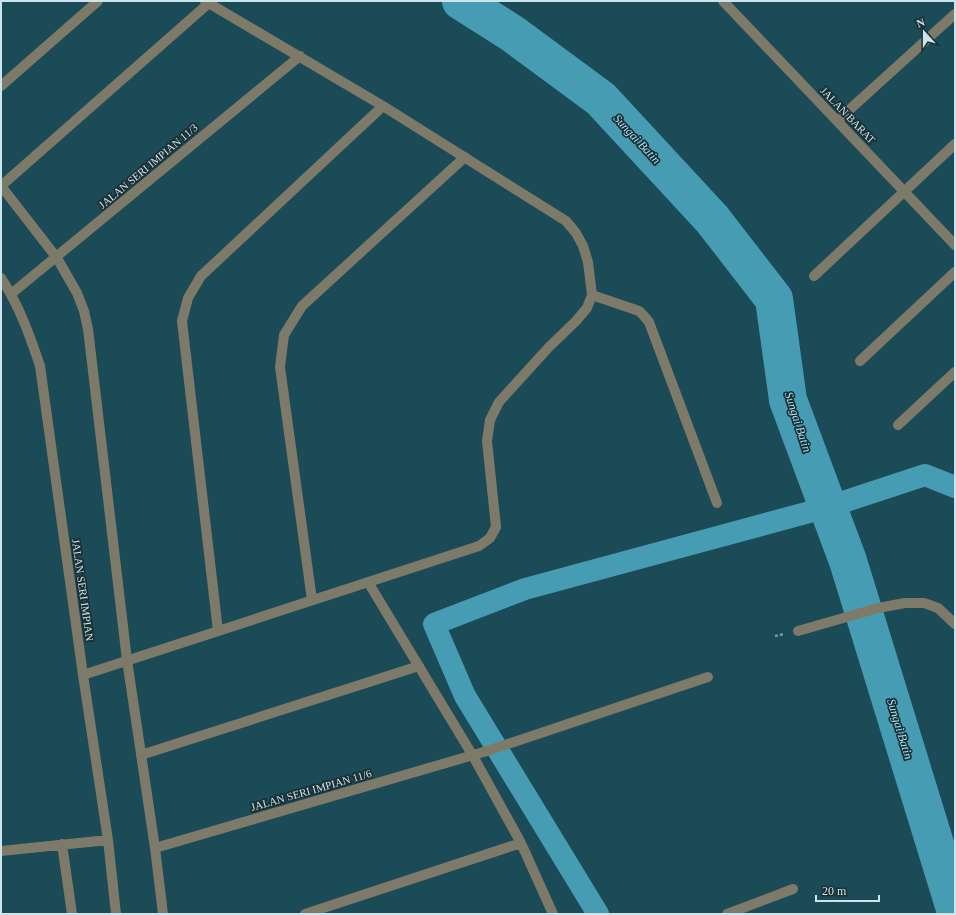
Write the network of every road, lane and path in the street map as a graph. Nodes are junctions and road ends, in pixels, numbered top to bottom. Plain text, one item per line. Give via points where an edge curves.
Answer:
1 (98, 1) edge
2 (724, 1) edge
3 (207, 2) edge
4 (955, 14) edge
5 (300, 56) junction
6 (1, 86) edge
7 (383, 106) junction
8 (837, 121) junction
9 (955, 144) edge
10 (466, 157) junction
11 (1, 186) edge
12 (904, 192) junction
13 (955, 245) edge
14 (57, 258) junction
15 (955, 272) edge
16 (814, 276) dead end
17 (1, 278) edge
18 (11, 294) junction
19 (592, 295) junction
20 (860, 362) dead end
21 (955, 372) edge
22 (898, 425) dead end
23 (717, 503) dead end
24 (368, 582) junction
25 (312, 600) junction
26 (955, 624) edge
27 (218, 630) junction
28 (798, 631) dead end
29 (127, 660) junction
30 (419, 666) junction
31 (83, 675) junction
32 (708, 677) dead end
33 (141, 755) junction
34 (473, 756) junction
35 (108, 840) junction
36 (521, 843) junction
37 (62, 844) junction
38 (155, 848) junction
39 (1, 851) edge
40 (793, 889) dead end
41 (72, 914) edge
42 (116, 914) edge
43 (163, 914) edge
44 (305, 914) edge
45 (553, 914) edge
46 (727, 914) edge

1 - 6 street
2 - 8 street, JALAN BARAT
3 - 5 street
3 - 11 street
4 - 8 street
5 - 7 street
5 - 14 street, JALAN SERI IMPIAN 11/3
7 - 10 street
7 - 27 street via 201,276 188,298 182,321
8 - 12 street, JALAN BARAT
9 - 12 street
10 - 19 street via 566,221 583,246 588,262
10 - 25 street via 302,306 284,335 280,367
11 - 14 street
12 - 13 street, JALAN BARAT
12 - 16 street
14 - 18 street, JALAN SERI IMPIAN 11/3
14 - 29 street via 77,293 88,329
15 - 20 street
17 - 18 street, JALAN SERI IMPIAN
18 - 31 street, JALAN SERI IMPIAN via 31,337 40,366
19 - 23 street via 639,311 649,322
19 - 24 street via 587,308 576,322 549,347 499,402 490,420 487,441 496,527 490,538 479,546
21 - 22 street
24 - 25 street
24 - 30 street
25 - 27 street
26 - 28 street via 938,608 924,603 905,603
27 - 29 street
29 - 31 street
29 - 33 street
30 - 33 street
30 - 34 street
31 - 35 street, JALAN SERI IMPIAN
32 - 34 street, JALAN SERI IMPIAN 11/6
33 - 38 street
34 - 36 street
34 - 38 street, JALAN SERI IMPIAN 11/6
35 - 37 street
35 - 42 street, JALAN SERI IMPIAN
36 - 44 street
36 - 45 street
37 - 39 street
37 - 41 street
38 - 43 street
40 - 46 street

